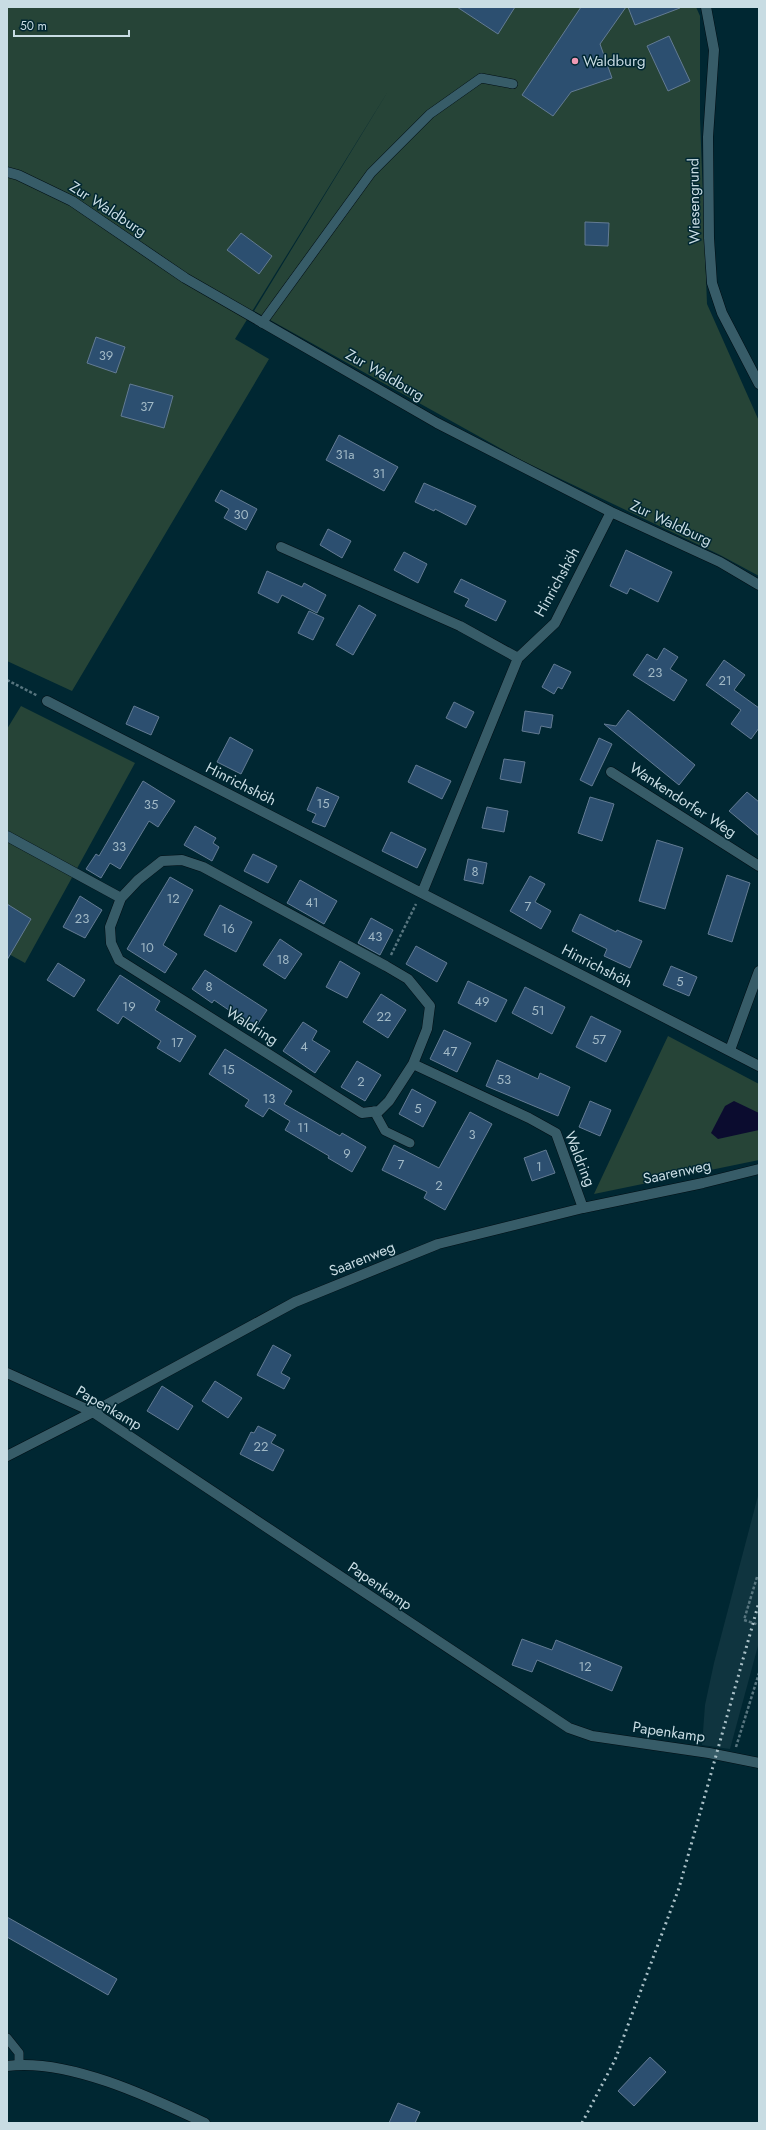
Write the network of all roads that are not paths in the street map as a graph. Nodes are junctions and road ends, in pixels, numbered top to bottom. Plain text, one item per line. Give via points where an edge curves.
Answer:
1 (706, 7) edge
2 (514, 84) dead end
3 (7, 172) edge
4 (262, 323) junction
5 (759, 384) edge
6 (611, 512) junction
7 (281, 547) dead end
8 (759, 585) edge
9 (518, 658) junction
10 (47, 701) road end
11 (611, 772) dead end
12 (7, 836) edge
13 (759, 866) edge
14 (422, 893) junction
15 (121, 898) junction
16 (759, 971) edge
17 (730, 1050) junction
18 (413, 1064) junction
19 (759, 1066) edge
20 (374, 1111) junction
21 (410, 1143) dead end
22 (759, 1168) edge
23 (583, 1208) junction
24 (7, 1373) edge
25 (93, 1412) junction
26 (7, 1456) edge
27 (759, 1763) edge
28 (7, 2038) edge
29 (18, 2065) junction
30 (7, 2066) edge
31 (205, 2123) edge

1 - 5 street, Wiesengrund via 714,50 708,137 712,284 722,313
2 - 4 lane via 482,78 430,114 371,173
3 - 4 street, Zur Waldburg via 72,201 185,278
4 - 6 street, Zur Waldburg via 437,423
6 - 8 street, Zur Waldburg via 720,562
6 - 9 street, Hinrichshöh via 555,623
7 - 9 street via 460,626
9 - 14 street, Hinrichshöh
10 - 14 street, Hinrichshöh
11 - 13 street, Wankendorfer Weg
12 - 15 street
14 - 17 street, Hinrichshöh
15 - 18 street, Waldring via 162,861 182,860 203,867 386,966 408,979 430,1006 427,1029
15 - 20 street, Waldring via 110,927 111,943 119,960 362,1113
16 - 17 street
17 - 19 street, Hinrichshöh
18 - 20 street, Waldring via 389,1101 379,1111
18 - 23 street, Waldring via 556,1133
20 - 21 lane via 385,1131
22 - 23 street, Saarenweg via 703,1183
23 - 25 street, Saarenweg via 438,1244 295,1302
24 - 25 street, Papenkamp
25 - 26 street, Saarenweg
25 - 27 street, Papenkamp via 569,1728 592,1736
28 - 29 lane via 18,2053
29 - 30 street
29 - 31 street via 68,2070 118,2086

